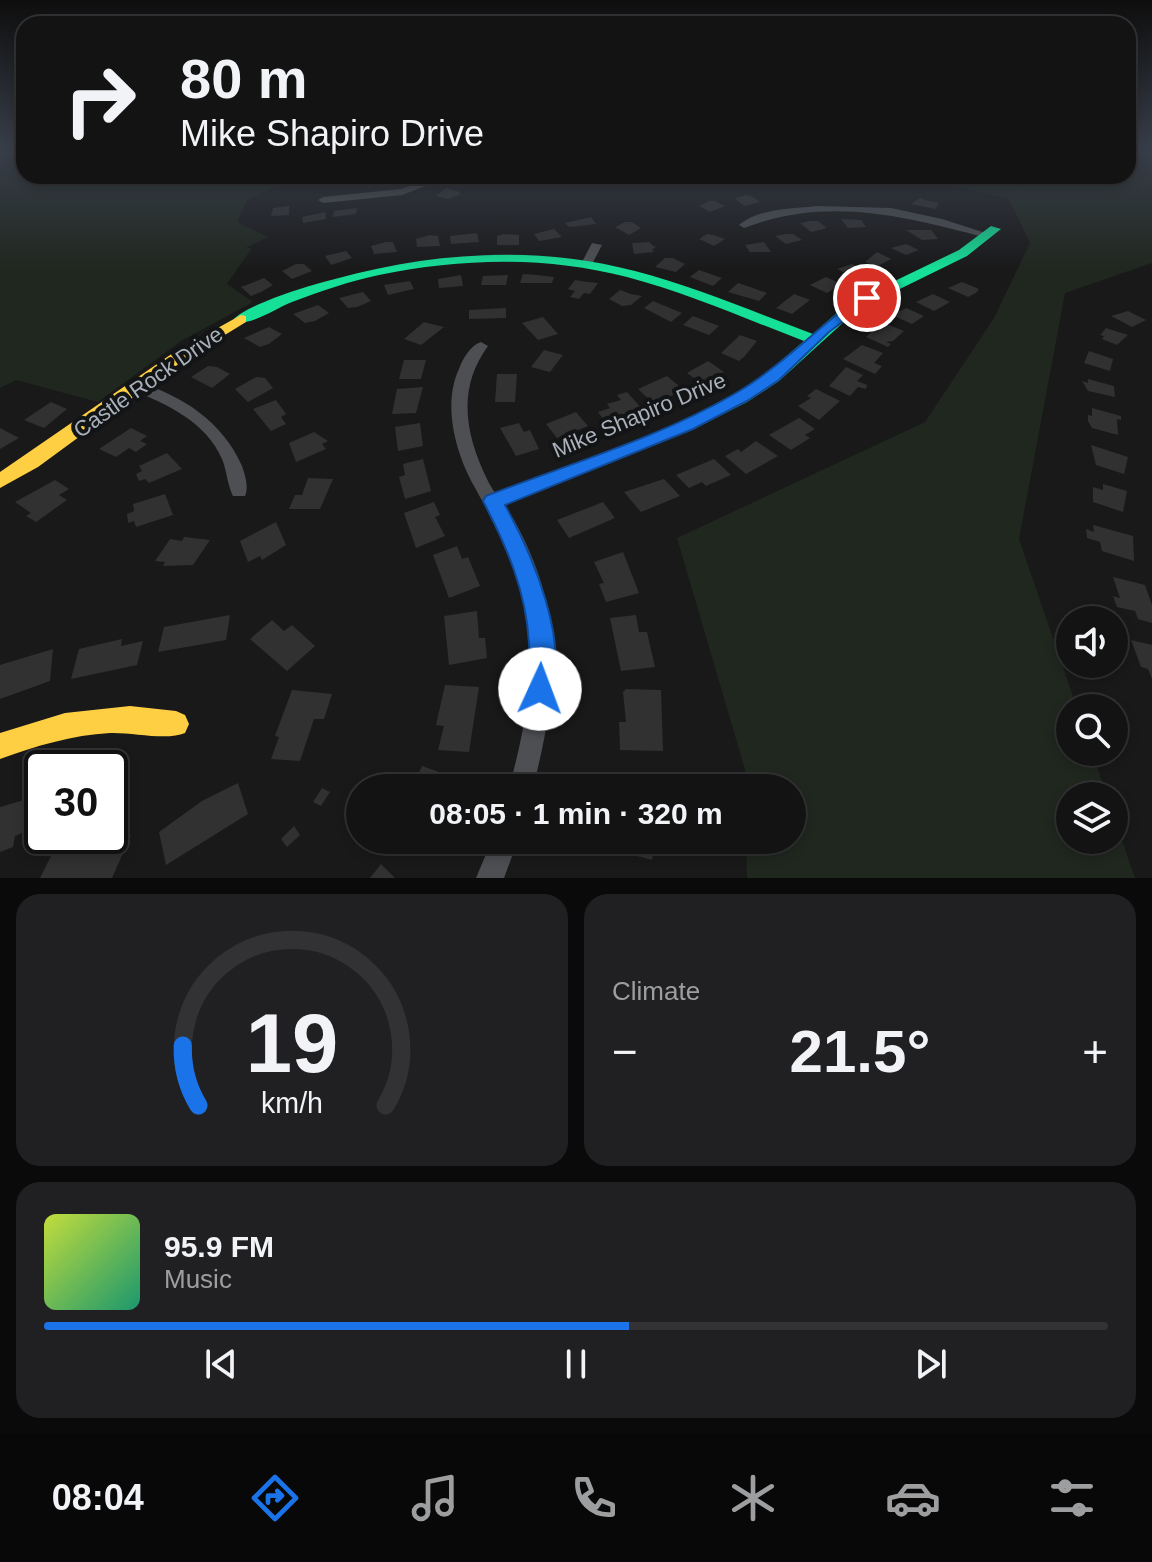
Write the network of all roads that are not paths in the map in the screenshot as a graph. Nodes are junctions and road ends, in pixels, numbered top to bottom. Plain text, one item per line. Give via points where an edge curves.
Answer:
1 (406, 189) edge
2 (323, 200) dead end
3 (744, 225) dead end
4 (991, 232) joint
5 (596, 245) dead end
6 (587, 264) junction
7 (812, 339) junction
8 (481, 346) dead end
9 (137, 387) junction
10 (0, 481) edge
11 (239, 491) dead end
12 (493, 501) junction
13 (176, 724) dead end
14 (0, 746) edge
15 (524, 774) edge
16 (499, 854) edge
17 (490, 878) edge

1 - 2 street
3 - 4 street via 768,215 856,207
4 - 7 street, Mike Shapiro Drive via 963,253 867,298
5 - 6 street
6 - 7 street, Castle Rock Drive via 654,282
6 - 9 street, Castle Rock Drive via 532,258 453,260 337,281 229,325
7 - 12 street, Mike Shapiro Drive via 773,377 710,414
8 - 12 street via 464,370 461,410 467,448
9 - 10 street, Castle Rock Drive
9 - 11 street via 167,398 203,422 232,461
12 - 15 street via 522,559 539,618 539,709
13 - 14 street via 95,717
16 - 17 street

